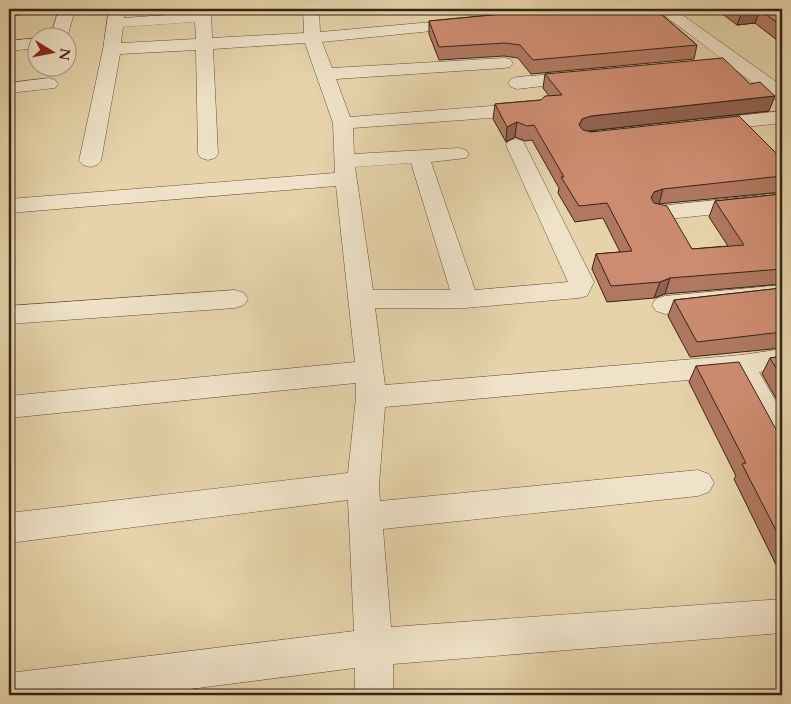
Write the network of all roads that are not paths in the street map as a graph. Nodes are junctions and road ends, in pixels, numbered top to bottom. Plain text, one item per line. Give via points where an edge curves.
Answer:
1 (38, 9) edge
2 (67, 9) edge
3 (310, 9) edge
4 (664, 9) edge
5 (686, 9) edge
6 (9, 11) edge
7 (203, 13) edge
8 (116, 16) edge
9 (476, 23) edge
10 (61, 28) edge
11 (312, 38) junction
12 (28, 44) edge
13 (202, 44) junction
14 (9, 46) edge
15 (112, 49) junction
16 (744, 57) junction
17 (504, 63) dead end
18 (670, 68) edge
19 (324, 74) junction
20 (594, 76) edge
21 (517, 83) dead end
22 (49, 84) dead end
23 (9, 88) edge
24 (782, 95) edge
25 (532, 109) edge
26 (782, 117) edge
27 (343, 122) junction
28 (695, 127) edge
29 (516, 145) dead end
30 (208, 154) dead end
31 (459, 154) dead end
32 (419, 156) junction
33 (90, 161) dead end
34 (345, 170) junction
35 (782, 200) edge
36 (9, 206) edge
37 (659, 213) edge
38 (782, 293) edge
39 (235, 299) dead end
40 (361, 299) junction
41 (465, 299) junction
42 (665, 305) dead end
43 (9, 315) edge
44 (782, 360) edge
45 (742, 365) junction
46 (370, 384) junction
47 (9, 407) edge
48 (782, 439) edge
49 (698, 483) dead end
50 (363, 485) junction
51 (364, 517) junction
52 (9, 528) edge
53 (782, 616) edge
54 (374, 647) junction
55 (9, 693) edge
56 (374, 695) edge

1 - 6 street
2 - 10 street
3 - 11 street
4 - 16 street
5 - 16 street
7 - 8 street
7 - 13 street
8 - 15 street
9 - 11 street
11 - 13 street
11 - 19 street
12 - 14 street
13 - 15 street
13 - 30 street
15 - 33 street
16 - 18 street
16 - 24 street
17 - 19 street
19 - 27 street
20 - 21 street
22 - 23 street
25 - 27 street
26 - 28 street
27 - 34 street
29 - 41 street via 581,287 571,292
31 - 32 street
32 - 34 street
32 - 41 street
34 - 36 street
34 - 40 street
35 - 37 street
38 - 42 street
39 - 43 street
40 - 41 street
40 - 46 street
44 - 45 street
45 - 46 street
45 - 48 street
46 - 47 street
46 - 50 street
49 - 51 street
50 - 51 street
50 - 52 street
51 - 54 street
53 - 54 street
54 - 55 street
54 - 56 street

